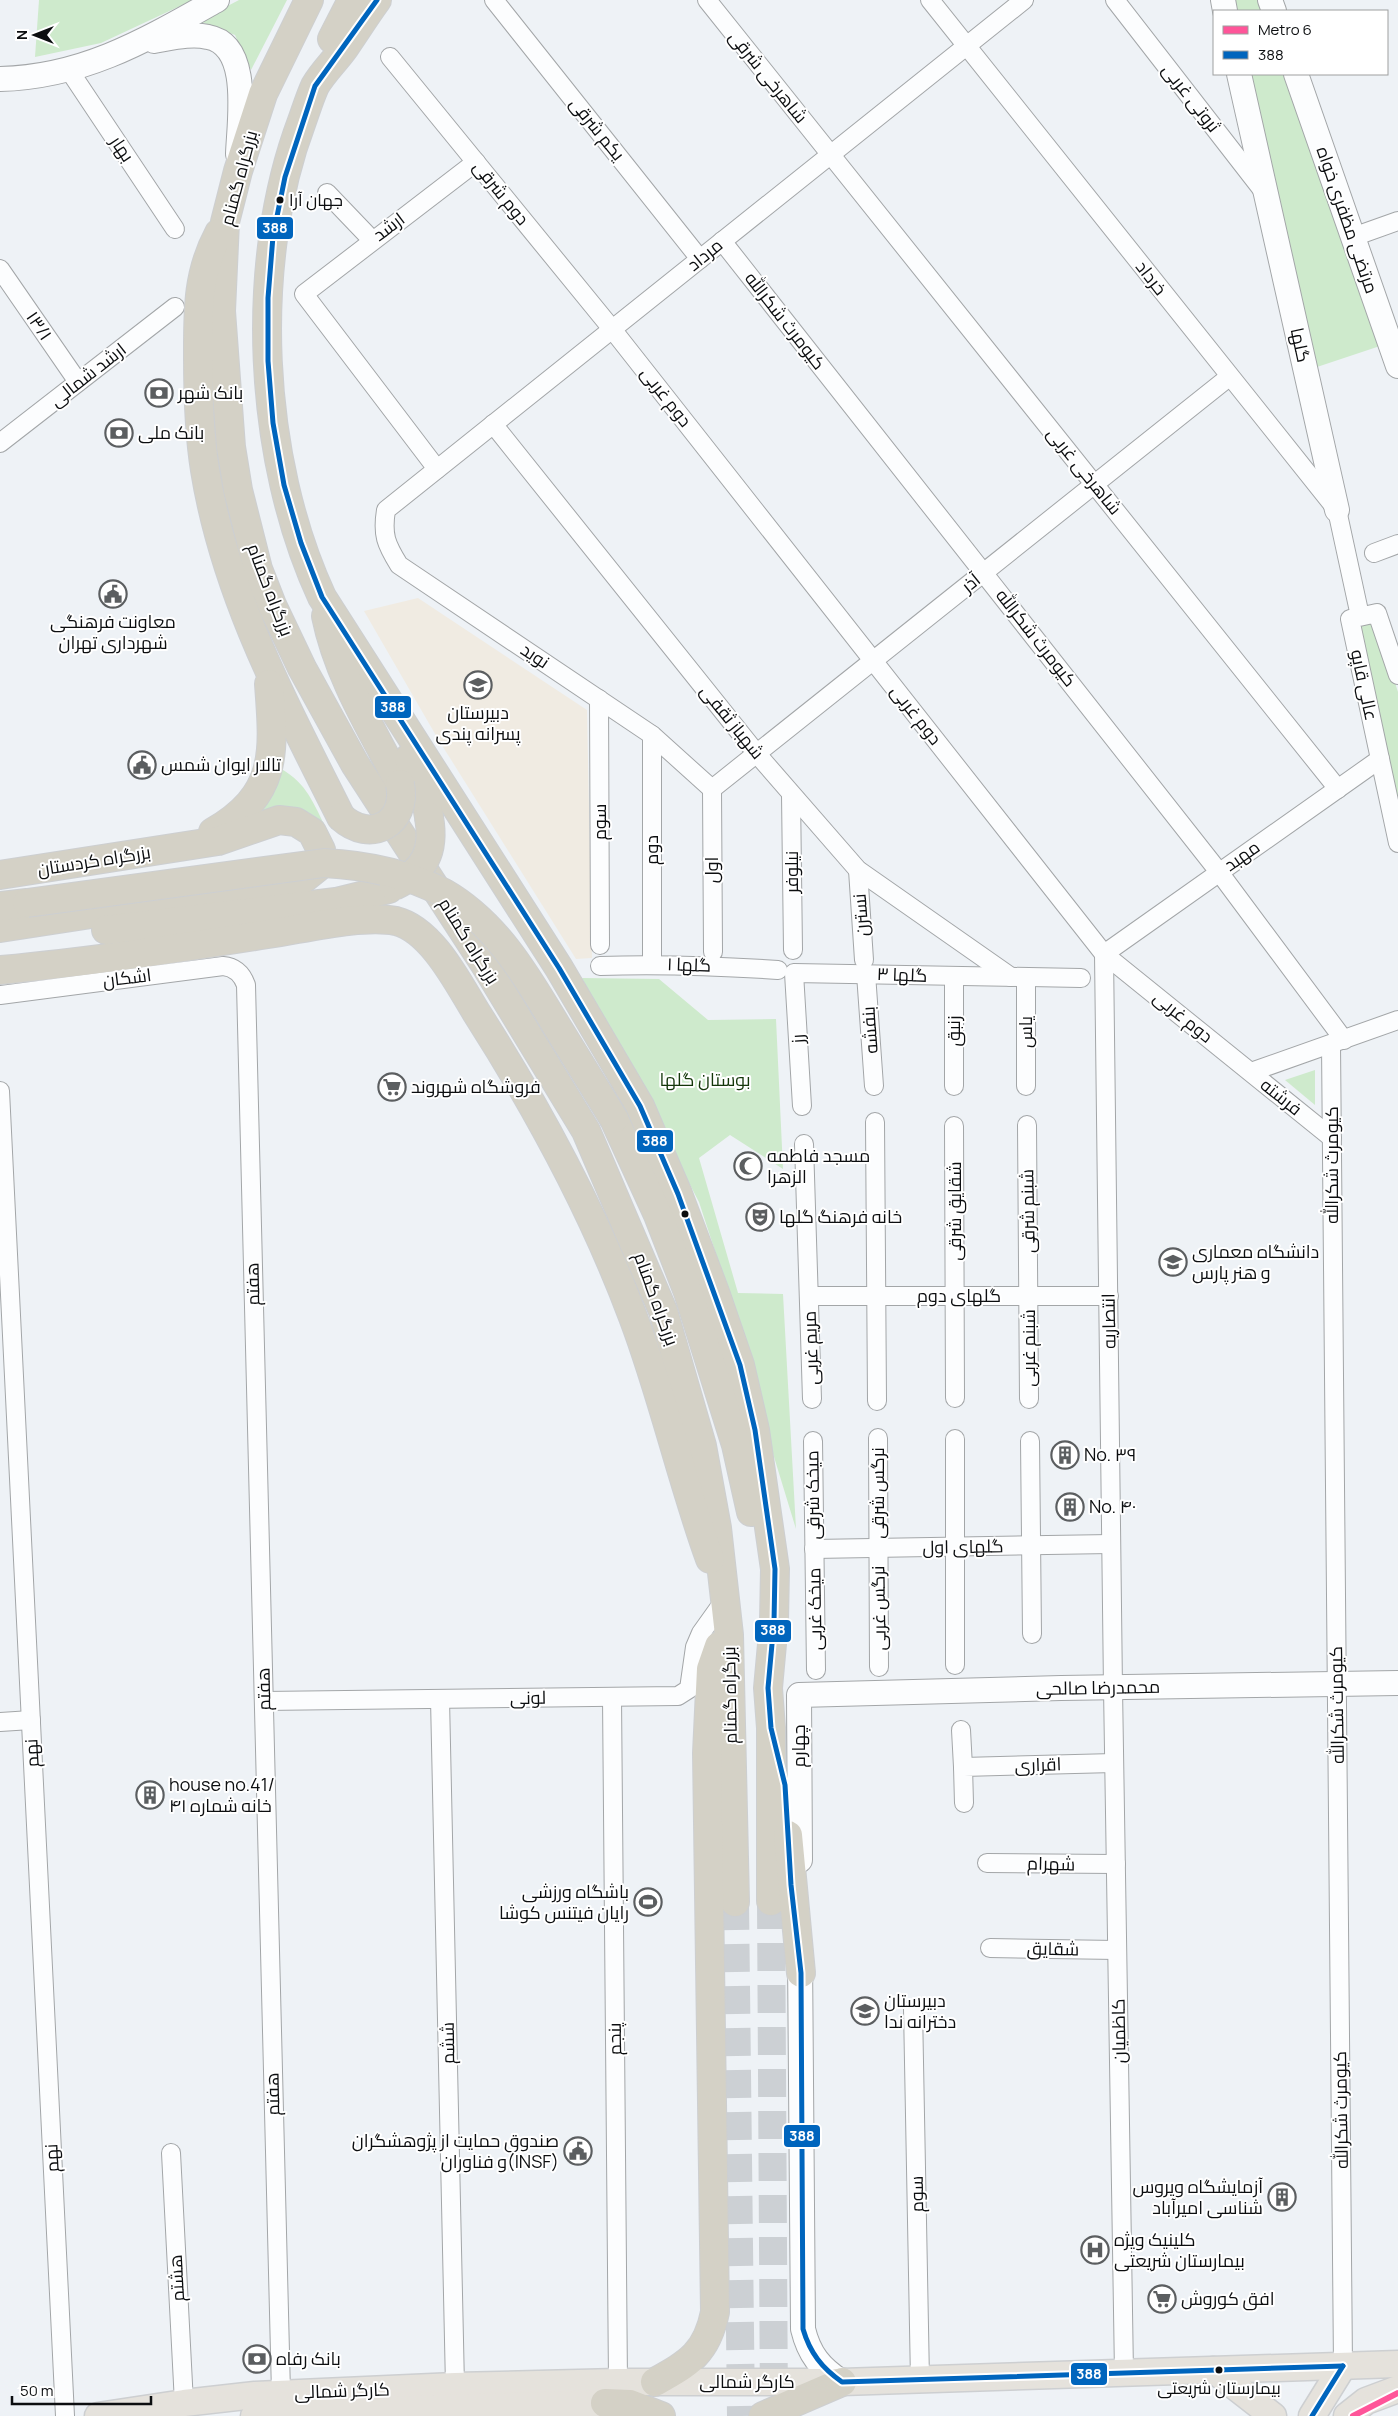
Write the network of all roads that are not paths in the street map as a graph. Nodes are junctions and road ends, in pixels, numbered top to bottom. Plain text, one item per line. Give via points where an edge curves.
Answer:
1 (217, 0) edge
2 (309, 0) edge
3 (352, 0) edge
4 (377, 0) edge
5 (494, 0) edge
6 (706, 0) edge
7 (930, 0) edge
8 (1024, 0) edge
9 (1115, 0) edge
10 (140, 43) junction
11 (966, 46) junction
12 (390, 57) dead end
13 (69, 70) junction
14 (1239, 75) edge
15 (1296, 75) edge
16 (0, 79) edge
17 (316, 85) junction
18 (830, 154) junction
19 (476, 162) junction
20 (238, 171) junction
21 (327, 193) dead end
22 (1267, 196) junction
23 (1398, 221) edge
24 (225, 222) junction
25 (175, 229) dead end
26 (1353, 238) junction
27 (372, 240) junction
28 (722, 241) junction
29 (700, 259) junction
30 (0, 269) edge
31 (175, 307) dead end
32 (612, 329) junction
33 (1392, 329) edge
34 (1398, 366) edge
35 (1229, 377) junction
36 (78, 382) junction
37 (493, 424) junction
38 (0, 443) edge
39 (437, 469) junction
40 (1094, 484) junction
41 (386, 510) joint
42 (1337, 510) junction
43 (1398, 544) edge
44 (1374, 553) dead end
45 (984, 572) junction
46 (322, 597) junction
47 (1360, 616) junction
48 (873, 661) junction
49 (268, 671) junction
50 (1398, 675) edge
51 (599, 699) junction
52 (652, 735) junction
53 (757, 754) junction
54 (1380, 759) junction
55 (712, 789) junction
56 (1338, 789) junction
57 (791, 795) junction
58 (1398, 843) edge
59 (188, 846) junction
60 (858, 870) junction
61 (1219, 872) junction
62 (0, 875) edge
63 (0, 906) edge
64 (0, 928) edge
65 (0, 942) edge
66 (600, 945) dead end
67 (793, 950) dead end
68 (713, 952) dead end
69 (1104, 954) junction
70 (652, 964) junction
71 (600, 966) dead end
72 (865, 967) junction
73 (0, 970) edge
74 (786, 972) junction
75 (954, 976) junction
76 (1018, 977) junction
77 (1081, 978) dead end
78 (246, 985) joint
79 (0, 995) edge
80 (1398, 1020) edge
81 (1338, 1042) junction
82 (1250, 1072) junction
83 (874, 1086) dead end
84 (954, 1086) dead end
85 (1026, 1086) dead end
86 (0, 1091) edge
87 (802, 1106) dead end
88 (875, 1122) dead end
89 (1027, 1125) dead end
90 (954, 1126) dead end
91 (1332, 1138) junction
92 (804, 1144) dead end
93 (3, 1195) edge
94 (809, 1296) junction
95 (877, 1296) junction
96 (955, 1296) junction
97 (1029, 1296) junction
98 (1109, 1296) junction
99 (955, 1398) dead end
100 (812, 1399) dead end
101 (1029, 1399) dead end
102 (878, 1401) dead end
103 (878, 1438) dead end
104 (955, 1439) dead end
105 (812, 1441) dead end
106 (1030, 1441) dead end
107 (1111, 1544) junction
108 (1030, 1545) junction
109 (878, 1548) junction
110 (954, 1548) junction
111 (814, 1549) junction
112 (727, 1608) junction
113 (1032, 1634) dead end
114 (955, 1665) dead end
115 (879, 1667) dead end
116 (816, 1670) dead end
117 (1398, 1683) edge
118 (1337, 1684) junction
119 (768, 1688) junction
120 (1113, 1688) junction
121 (799, 1696) joint
122 (612, 1697) junction
123 (440, 1699) junction
124 (264, 1702) junction
125 (31, 1720) junction
126 (0, 1722) edge
127 (770, 1728) junction
128 (961, 1730) dead end
129 (1114, 1763) junction
130 (963, 1767) junction
131 (964, 1803) dead end
132 (987, 1863) dead end
133 (1116, 1864) junction
134 (772, 1901) tunnel mouth
135 (735, 1902) tunnel mouth
136 (990, 1948) dead end
137 (1117, 1950) junction
138 (800, 1973) junction
139 (913, 2009) dead end
140 (171, 2153) dead end
141 (1398, 2364) edge
142 (1343, 2366) junction
143 (1214, 2370) junction
144 (1124, 2373) junction
145 (920, 2380) junction
146 (655, 2382) junction
147 (842, 2382) junction
148 (455, 2386) junction
149 (1396, 2389) edge
150 (611, 2392) junction
151 (281, 2393) junction
152 (184, 2403) junction
153 (65, 2416) edge
154 (98, 2416) edge
155 (254, 2416) edge
156 (661, 2416) edge
157 (763, 2416) edge
158 (1273, 2416) edge
159 (1312, 2416) edge
160 (1347, 2416) edge

1 - 10 street
2 - 20 highway, بزرگراه گمنام via 263,94
3 - 17 highway via 323,58
4 - 17 highway
5 - 29 street, یکم شرقی
6 - 18 street, شاهرخی شرقی
7 - 11 street, خرداد
8 - 11 street, مرداد
9 - 22 street, ثروتی غربی
10 - 13 street
10 - 20 street via 198,35 220,40 230,51 239,78
11 - 18 street, مرداد
11 - 35 street, خرداد
12 - 19 street, دوم شرقی
13 - 16 street via 44,76
13 - 25 street, بهار
14 - 22 street, گلها
15 - 26 street, مرتضی مظفری خواه
17 - 46 highway via 282,184 272,253 268,352 280,466 307,564
18 - 28 street, مرداد
18 - 40 street, شاهرخی غربی
19 - 27 street, ارشد
19 - 32 street, دوم شرقی
20 - 24 highway, بزرگراه گمنام
21 - 27 street
22 - 42 street, گلها
23 - 26 street
24 - 49 highway via 209,252 201,285 199,419 205,470 219,532 236,592
24 - 112 highway, بزرگراه گمنام via 221,311 231,447 258,569 302,668 355,764 484,963 589,1140 663,1311 702,1446 718,1528
26 - 33 street, مرتضی مظفری خواه
27 - 39 street, ارشد via 304,294
28 - 29 street, مرداد
28 - 45 street, کیومرث شکرالله
29 - 32 street, مرداد
30 - 36 street, ۱۳/۱
31 - 36 street, ارشد شمالی
32 - 37 street, مرداد
32 - 48 street, دوم غربی
33 - 34 street, مرتضی مظفری خواه
35 - 40 street, آذر
35 - 42 street, خرداد
36 - 38 street, ارشد شمالی
37 - 39 street, مرداد
37 - 53 street, شهباز ثقفی
39 - 41 street, مرداد
40 - 45 street, آذر
40 - 56 street, شاهرخی غربی
41 - 51 street, نوید via 383,530 386,543 399,565
42 - 47 street, گلها
43 - 44 street
45 - 48 street, آذر
45 - 61 street, کیومرث شکرالله
46 - 49 highway, bridge via 332,646 400,784 402,795 396,815 379,828 369,830 358,829 341,817
46 - 65 highway, bridge via 348,655 423,782 431,840 424,863 411,877 389,889 336,902
46 - 119 highway via 559,968 640,1106 678,1194 740,1364 756,1430 775,1569
47 - 50 street, عالی قاپو via 1377,613
47 - 54 street, عالی قاپو via 1350,621
48 - 53 street, آذر
48 - 69 street, دوم غربی
49 - 59 highway via 272,748 262,784 242,813
51 - 52 street, نوید
51 - 66 street, سوم
52 - 55 street, نوید
52 - 70 street, دوم
53 - 55 street, آذر
53 - 57 street, شهباز ثقفی
54 - 56 street, مهبد
54 - 58 street, عالی قاپو
55 - 68 street, اول
56 - 61 street, مهبد
57 - 60 street, شهباز ثقفی
57 - 67 street, نیلوفر
59 - 62 highway, بزرگراه کردستان
59 - 64 highway, بزرگراه کردستان via 218,841 279,820 288,820 312,832 321,850 321,859 312,873 292,883
60 - 72 street, نسترن
60 - 76 street, شهباز ثقفی
61 - 69 street, مهبد
61 - 81 street, کیومرث شکرالله
63 - 119 highway, bridge via 324,863 354,864 387,870 445,894 496,935 522,969 614,1119 658,1215 688,1292 736,1445 758,1552
69 - 82 street, دوم غربی
69 - 98 street, انتصاریه
70 - 71 street, گلها ۱
70 - 74 street, گلها ۱
72 - 74 street, گلها ۳
72 - 75 street, گلها ۳
72 - 83 street, بنفشه
73 - 112 highway via 152,952 348,922 384,919 413,928 443,960 501,1051 549,1133 595,1222 634,1319 697,1523
74 - 87 street, رز
75 - 76 street, گلها ۳
75 - 84 street, زنبق
76 - 77 street, گلها ۳
76 - 85 street, یاس
78 - 79 street, اشکان via 238,972 223,966
78 - 124 street, هفتم
80 - 81 street, فرشته
81 - 82 street, فرشته
81 - 91 street, کیومرث شکرالله
82 - 91 street, فرشته
86 - 93 street, نهم
88 - 95 street
89 - 97 street, شبنم شرقی
90 - 96 street, شقایق شرقی
91 - 118 street, کیومرث شکرالله
92 - 94 street, مریم غربی
93 - 125 street, نهم
94 - 95 street, گلهای دوم
94 - 100 street, مریم غربی
95 - 96 street, گلهای دوم
95 - 102 street
96 - 97 street, گلهای دوم
96 - 99 street, شقایق شرقی
97 - 98 street, گلهای دوم
97 - 101 street, شبنم غربی
98 - 107 street, انتصاریه
103 - 109 street, نرگس شرقی
104 - 110 street
105 - 111 street, میخک شرقی
106 - 108 street
107 - 108 street, گلهای اول
107 - 120 street, انتصاریه
108 - 110 street, گلهای اول
108 - 113 street
109 - 110 street, گلهای اول
109 - 111 street, گلهای اول
109 - 115 street, نرگس غربی
110 - 114 street
111 - 116 street, میخک غربی
112 - 122 street, لونی via 701,1633 695,1648 689,1689 683,1694
112 - 135 highway, بزرگراه گمنام
112 - 146 highway via 711,1670 708,1719 715,2312 701,2351 685,2365
117 - 118 street, محمدرضا صالحی
118 - 120 street, محمدرضا صالحی
118 - 142 street, کیومرث شکرالله
119 - 127 highway
120 - 121 street, محمدرضا صالحی
120 - 129 street, کاظمیان
121 - 138 street, چهارم
122 - 123 street, لونی
122 - 150 street, پنجم
123 - 124 street, لونی
123 - 148 street, ششم
124 - 151 street, هفتم
125 - 126 street
125 - 153 street, نهم
127 - 134 highway
127 - 138 highway via 785,1785
128 - 130 street
129 - 130 street, اقراری
129 - 133 street, کاظمیان
130 - 131 street
132 - 133 street, شهرام
133 - 137 street, کاظمیان
136 - 137 street, شقایق
137 - 144 street, کاظمیان
138 - 147 street, چهارم via 803,2329 815,2360
139 - 145 street, سوم
140 - 152 street, هشتم
141 - 142 main road, کارگر شمالی
142 - 143 main road, کارگر شمالی
142 - 159 main road
143 - 144 main road, کارگر شمالی
143 - 158 main road
144 - 145 main road, کارگر شمالی
145 - 147 main road, کارگر شمالی
146 - 147 main road, کارگر شمالی
146 - 150 main road, کارگر شمالی
147 - 157 highway
148 - 150 main road, کارگر شمالی
148 - 151 main road, کارگر شمالی
149 - 160 main road via 1366,2401
150 - 155 main road, کارگر شمالی
150 - 156 highway via 630,2404
151 - 152 main road, کارگر شمالی
152 - 154 main road, کارگر شمالی

